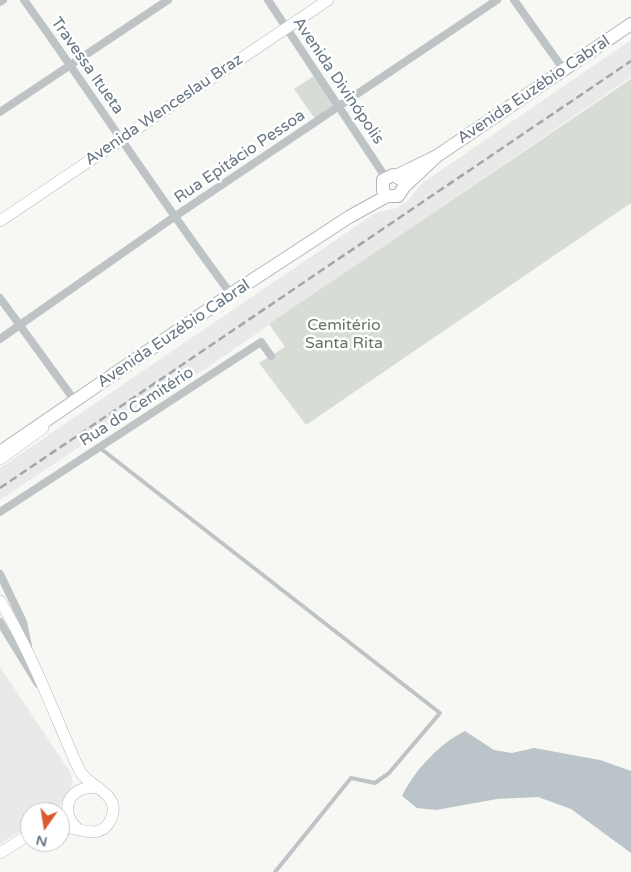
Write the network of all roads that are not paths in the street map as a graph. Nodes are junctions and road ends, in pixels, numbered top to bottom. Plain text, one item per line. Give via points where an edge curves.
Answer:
1 (4, 0) edge
2 (24, 0) edge
3 (168, 0) edge
4 (268, 0) edge
5 (328, 0) edge
6 (497, 0) edge
7 (514, 0) edge
8 (0, 2) edge
9 (631, 24) edge
10 (286, 28) junction
11 (71, 66) junction
12 (564, 70) junction
13 (340, 107) junction
14 (0, 112) edge
15 (120, 139) junction
16 (436, 156) junction
17 (388, 184) junction
18 (404, 187) junction
19 (174, 218) junction
20 (0, 221) edge
21 (231, 294) junction
22 (0, 298) edge
23 (19, 326) junction
24 (0, 339) edge
25 (271, 356) dead end
26 (75, 401) junction
27 (55, 416) junction
28 (100, 448) junction
29 (0, 452) edge
30 (0, 459) edge
31 (14, 504) junction
32 (0, 512) edge
33 (0, 518) edge
34 (0, 574) edge
35 (0, 601) edge
36 (0, 622) edge
37 (28, 654) junction
38 (48, 700) junction
39 (81, 773) junction
40 (98, 788) junction
41 (67, 802) edge
42 (68, 802) edge
43 (70, 820) edge
44 (70, 829) edge
45 (79, 830) junction
46 (20, 840) edge
47 (0, 853) edge
48 (275, 872) edge

1 - 8 street
2 - 11 street, Travessa Itueta
3 - 11 street
4 - 10 street, Avenida Divinópolis
5 - 10 street, Avenida Wenceslau Braz
6 - 13 street, Rua Epitácio Pessoa
7 - 12 street
9 - 12 main road, Avenida Euzébio Cabral
10 - 13 street, Avenida Divinópolis
10 - 15 street, Avenida Wenceslau Braz
11 - 14 street
11 - 15 street, Travessa Itueta
12 - 16 main road, Avenida Euzébio Cabral
13 - 17 street, Avenida Divinópolis
13 - 19 street, Rua Epitácio Pessoa
15 - 19 street, Travessa Itueta
15 - 20 street, Avenida Wenceslau Braz
16 - 17 main road, Avenida Euzébio Cabral
16 - 18 main road, Avenida Euzébio Cabral
17 - 18 main road via 402,180
17 - 18 main road, Avenida Euzébio Cabral via 398,196
17 - 21 main road, Avenida Euzébio Cabral via 349,217
19 - 21 street, Travessa Itueta
19 - 23 street, Rua Epitácio Pessoa
21 - 26 main road, Avenida Euzébio Cabral
22 - 23 street
23 - 24 street, Rua Epitácio Pessoa
23 - 26 street
25 - 28 street, Rua do Cemitério via 261,342
26 - 27 main road, Avenida Euzébio Cabral
27 - 29 main road, Avenida Euzébio Cabral
27 - 30 street via 31,438
28 - 31 street, Rua do Cemitério
28 - 48 lane via 440,713 389,773 375,782 352,778
31 - 32 street, Rua do Cemitério
31 - 33 street, Rua do Cemitério
34 - 37 street via 23,622
35 - 37 street
36 - 38 street
37 - 38 street
38 - 39 street
39 - 40 street
39 - 41 street
40 - 42 street via 83,788
40 - 45 street via 105,792 113,805 111,820 93,833
43 - 45 street
44 - 45 street
46 - 47 street

